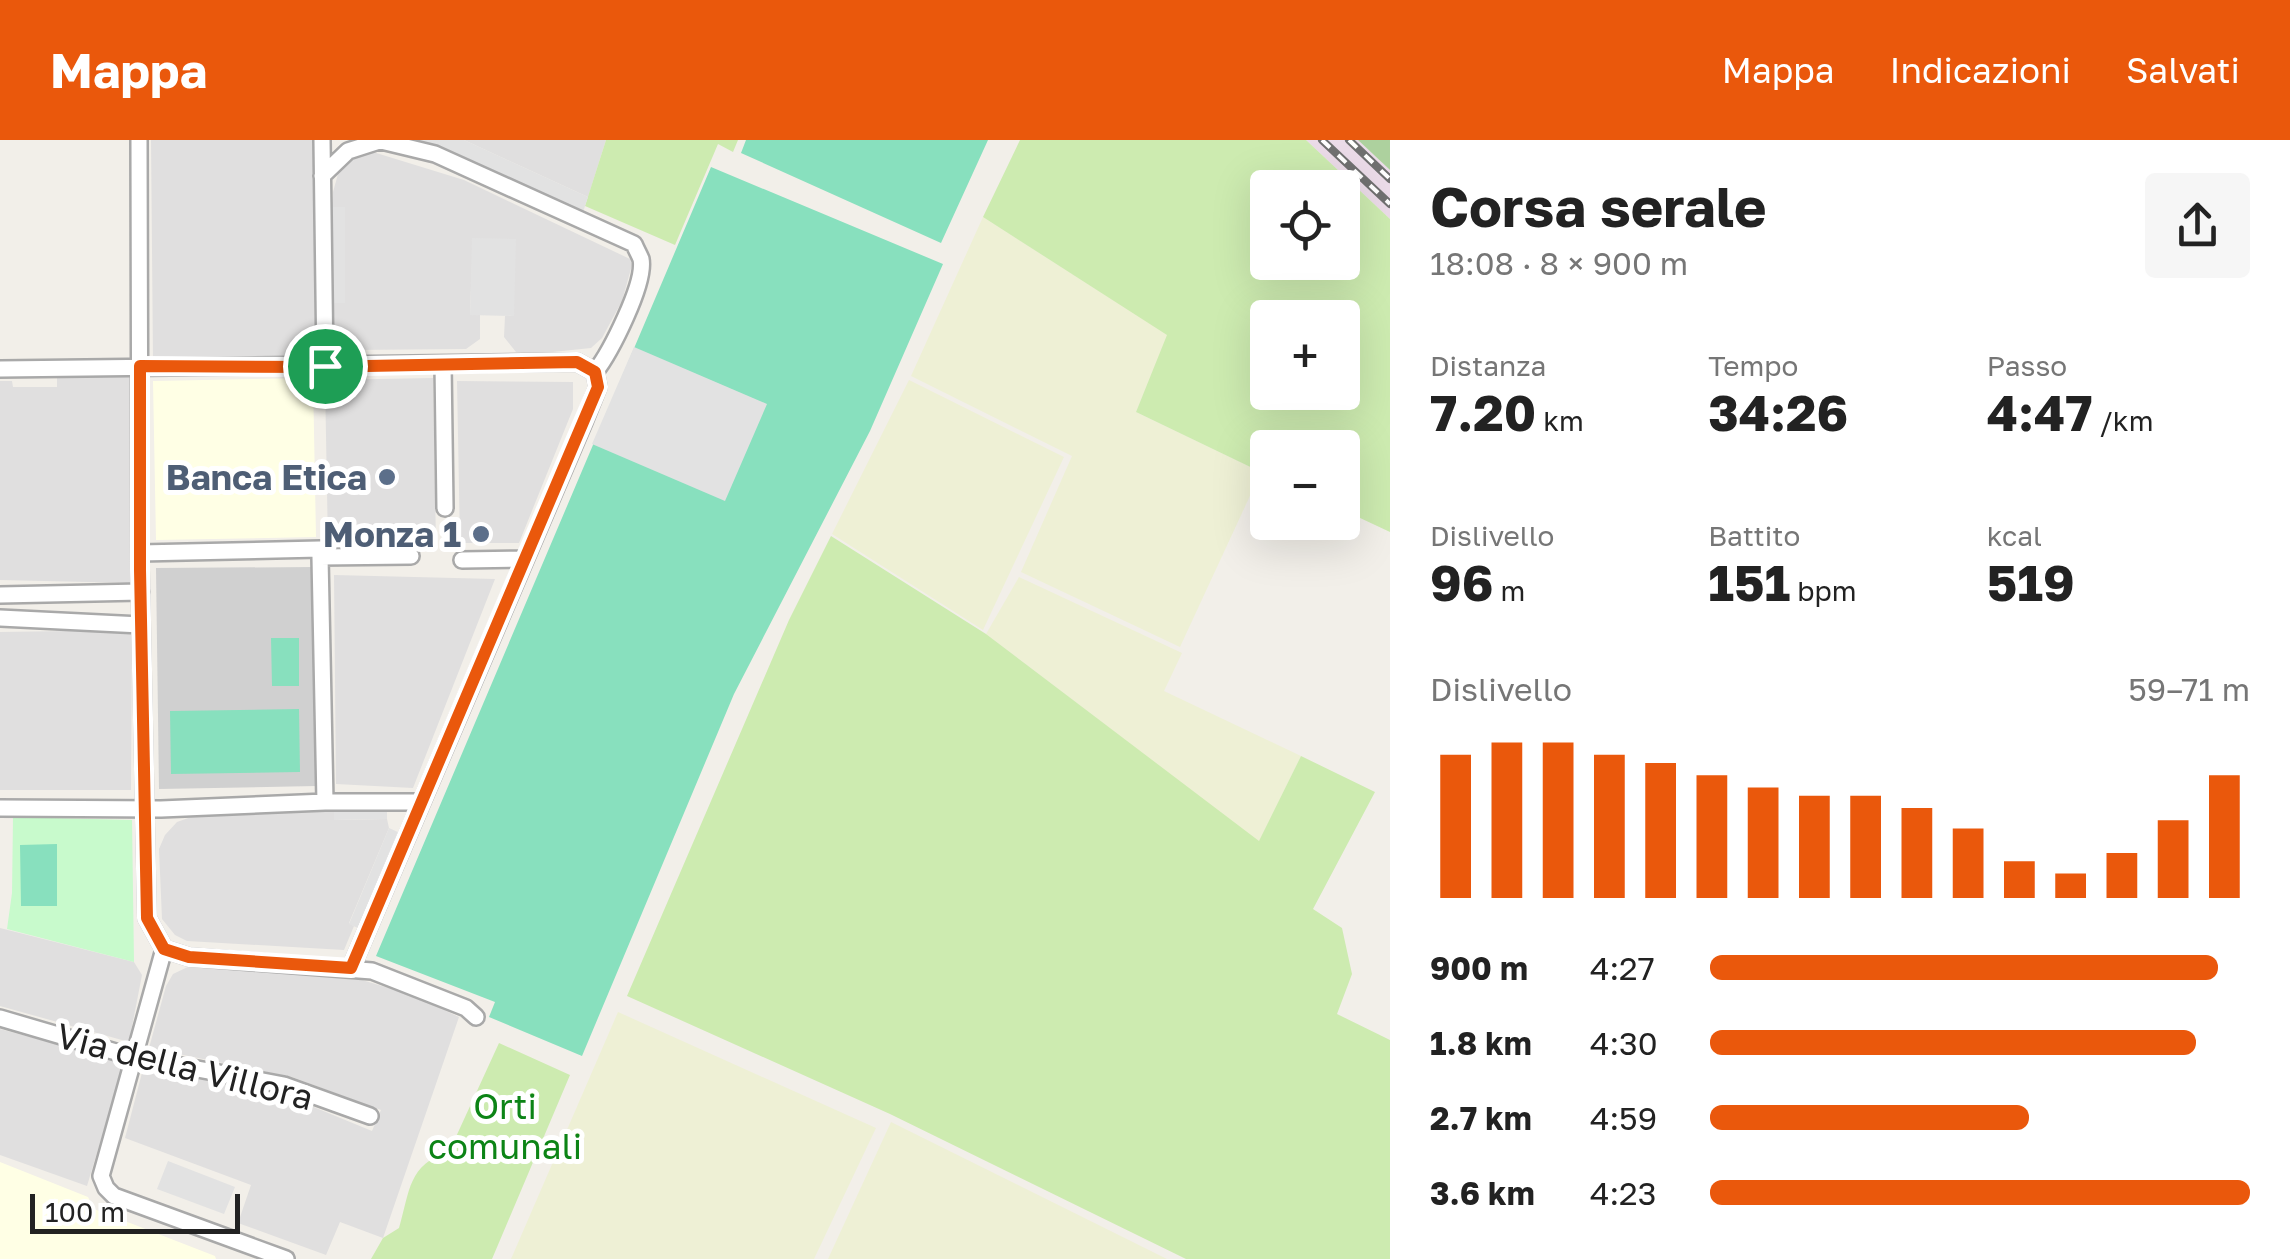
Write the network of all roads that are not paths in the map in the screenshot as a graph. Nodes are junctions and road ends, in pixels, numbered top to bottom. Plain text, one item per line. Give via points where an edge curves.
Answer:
1 (139, 140) edge
2 (322, 140) edge
3 (378, 140) edge
4 (322, 176) junction
5 (444, 364) junction
6 (140, 366) junction
7 (325, 366) junction
8 (0, 369) edge
9 (595, 372) junction
10 (445, 508) dead end
11 (140, 553) junction
12 (411, 556) dead end
13 (320, 557) junction
14 (524, 559) junction
15 (462, 560) dead end
16 (141, 592) junction
17 (0, 595) edge
18 (0, 618) edge
19 (141, 625) junction
20 (325, 802) junction
21 (421, 802) junction
22 (0, 808) edge
23 (144, 808) junction
24 (164, 949) junction
25 (351, 968) junction
26 (476, 1017) dead end
27 (0, 1018) edge
28 (133, 1057) junction
29 (370, 1116) dead end
30 (286, 1259) edge

1 - 6 street
2 - 4 street
3 - 4 street via 348,151
3 - 9 street via 435,154 634,244 640,277 609,355
4 - 7 street
5 - 7 street
5 - 9 street via 577,362
5 - 10 street
6 - 7 street
6 - 8 street
6 - 11 street
9 - 14 street via 598,387
11 - 13 street via 320,549
11 - 16 street
12 - 13 street
13 - 20 street
14 - 15 street
14 - 21 street
16 - 17 street
16 - 19 street
18 - 19 street
19 - 23 street
20 - 21 street
20 - 23 street
21 - 25 street
22 - 23 street
23 - 24 street via 147,918
24 - 25 street via 189,957
24 - 28 street
25 - 26 street
27 - 28 street, Via della Villora
28 - 29 street, Via della Villora via 284,1085
28 - 30 street via 105,1156 106,1188

